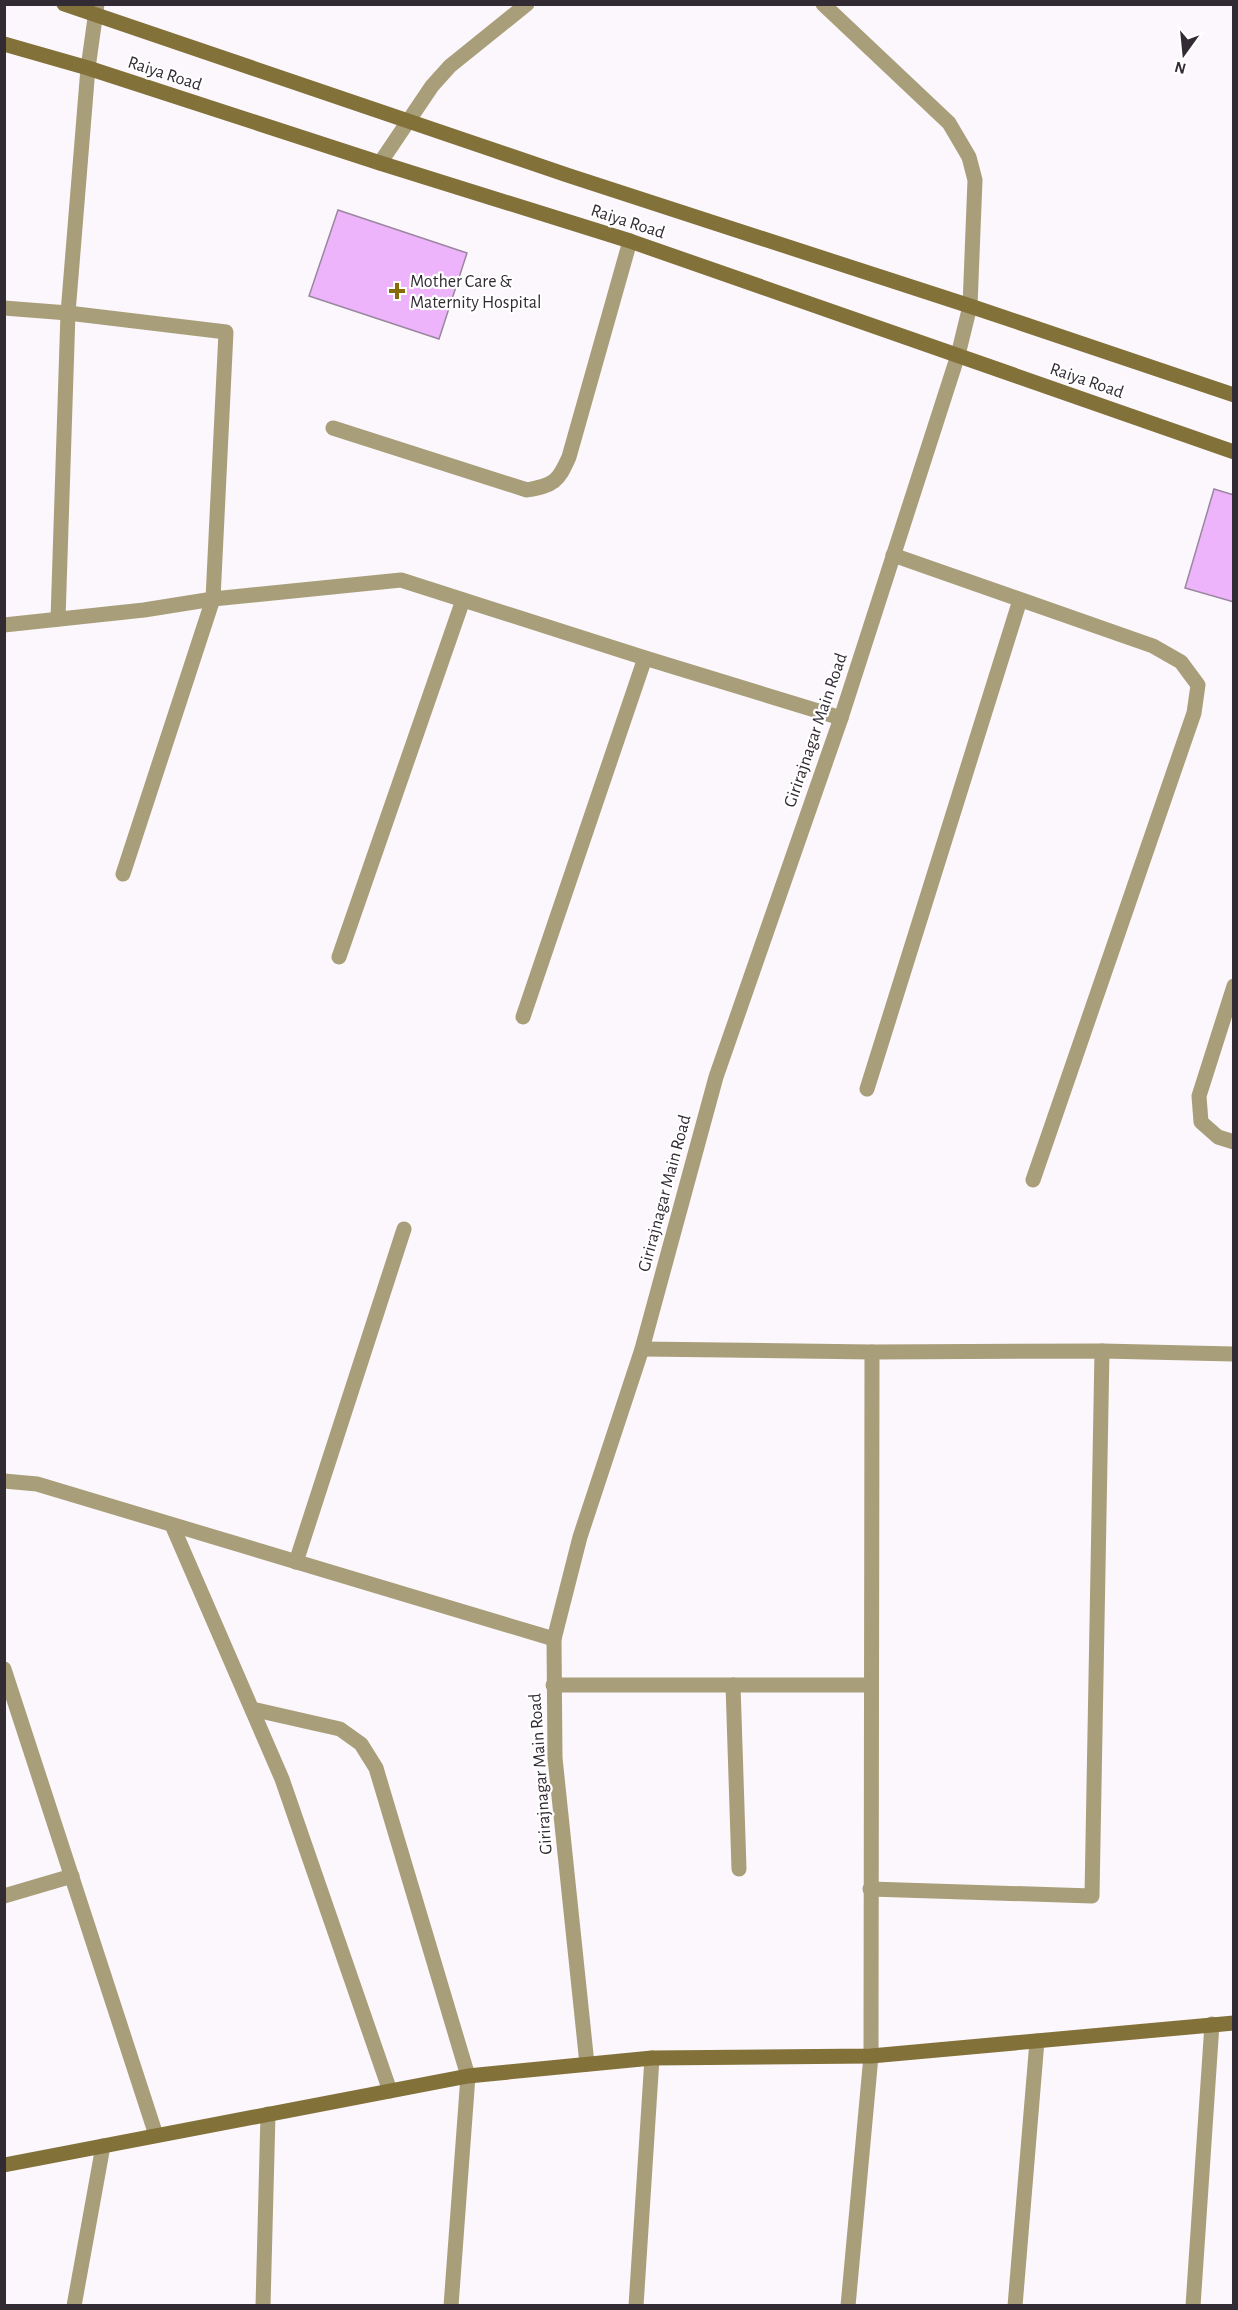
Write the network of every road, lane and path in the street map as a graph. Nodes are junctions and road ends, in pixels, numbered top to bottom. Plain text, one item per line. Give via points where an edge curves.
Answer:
1 (64, 4) edge
2 (527, 4) edge
3 (822, 4) edge
4 (97, 9) edge
5 (4, 44) edge
6 (88, 68) junction
7 (410, 120) junction
8 (380, 163) junction
9 (630, 241) junction
10 (970, 306) junction
11 (4, 308) edge
12 (68, 313) junction
13 (958, 355) junction
14 (1233, 395) edge
15 (333, 428) dead end
16 (1233, 452) edge
17 (893, 555) junction
18 (213, 599) junction
19 (463, 600) junction
20 (1020, 600) junction
21 (58, 619) junction
22 (4, 625) edge
23 (645, 658) junction
24 (841, 718) junction
25 (123, 874) dead end
26 (339, 957) dead end
27 (1233, 987) edge
28 (523, 1017) dead end
29 (867, 1089) dead end
30 (1233, 1142) edge
31 (1033, 1180) dead end
32 (405, 1229) dead end
33 (642, 1349) junction
34 (1102, 1351) junction
35 (872, 1352) junction
36 (1233, 1354) edge
37 (4, 1481) edge
38 (172, 1525) junction
39 (296, 1562) junction
40 (554, 1639) junction
41 (4, 1669) edge
42 (553, 1685) junction
43 (733, 1685) junction
44 (870, 1685) junction
45 (252, 1709) junction
46 (738, 1869) dead end
47 (72, 1876) junction
48 (870, 1888) junction
49 (4, 1896) edge
50 (1233, 2023) edge
51 (1212, 2024) junction
52 (1037, 2041) junction
53 (871, 2056) junction
54 (652, 2058) junction
55 (587, 2064) junction
56 (468, 2076) junction
57 (390, 2091) junction
58 (268, 2114) junction
59 (156, 2135) junction
60 (103, 2146) junction
61 (4, 2165) edge
62 (74, 2306) edge
63 (263, 2306) edge
64 (451, 2306) edge
65 (636, 2306) edge
66 (848, 2306) edge
67 (1016, 2306) edge
68 (1193, 2306) edge

1 - 4 street, Raiya Road
2 - 7 street via 450,66
3 - 10 street, Girirajnagar Main Road via 949,123 969,157 975,180
4 - 6 street
4 - 7 street, Raiya Road
5 - 6 street, Raiya Road
6 - 8 street, Raiya Road
6 - 12 street
7 - 8 street
7 - 10 street, Raiya Road
8 - 9 street, Raiya Road
9 - 13 street, Raiya Road
9 - 15 street via 569,457 561,476 548,486 527,490
10 - 13 street, Girirajnagar Main Road
10 - 14 street, Raiya Road
11 - 12 street
12 - 18 street via 226,332
12 - 21 street
13 - 16 street, Raiya Road
13 - 17 street, Girirajnagar Main Road
17 - 20 street
17 - 24 street, Girirajnagar Main Road
18 - 19 street via 401,580
18 - 21 street
18 - 25 street
19 - 23 street
19 - 26 street
20 - 29 street
20 - 31 street via 1153,646 1181,662 1198,685 1194,713
21 - 22 street
23 - 24 street
23 - 28 street
24 - 33 street, Girirajnagar Main Road via 716,1077
27 - 30 street via 1199,1096 1201,1122 1218,1137
32 - 39 street
33 - 35 street
33 - 40 street, Girirajnagar Main Road via 580,1537
34 - 35 street
34 - 36 street
34 - 48 street via 1092,1896
35 - 44 street
37 - 38 street via 37,1484
38 - 39 street
38 - 45 street
39 - 40 street
40 - 42 street, Girirajnagar Main Road
41 - 47 street
42 - 43 street
42 - 55 street, Girirajnagar Main Road via 555,1758
43 - 44 street
43 - 46 street
44 - 48 street
45 - 56 street via 340,1729 361,1744 376,1768
45 - 57 street via 282,1779
47 - 49 street
47 - 59 street
48 - 53 street
50 - 51 street
51 - 52 street
51 - 68 street
52 - 53 street
52 - 67 street
53 - 54 street
53 - 66 street
54 - 55 street
54 - 65 street
55 - 56 street
56 - 57 street
56 - 64 street
57 - 58 street
58 - 59 street
58 - 63 street
59 - 60 street
60 - 61 street
60 - 62 street

